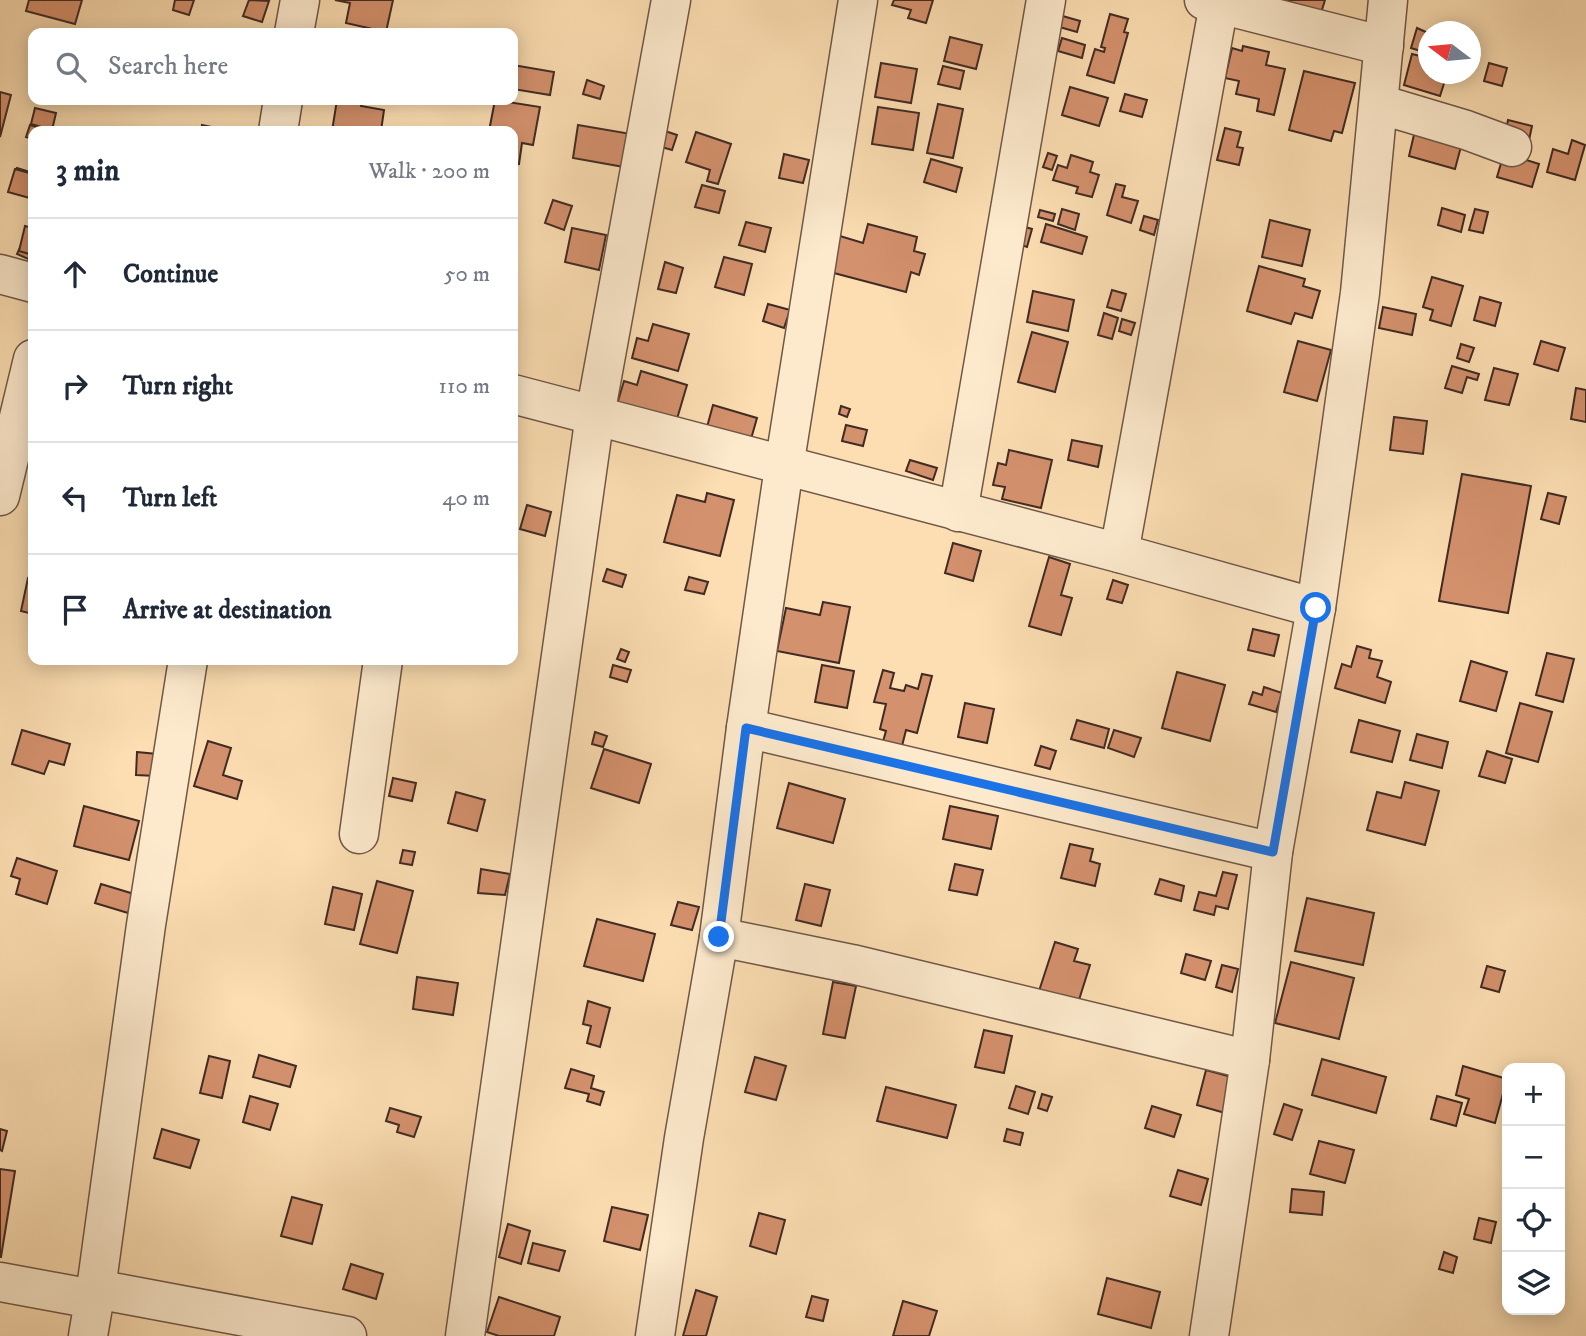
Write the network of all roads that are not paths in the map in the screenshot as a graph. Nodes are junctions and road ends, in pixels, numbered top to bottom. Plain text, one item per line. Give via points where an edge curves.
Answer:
1 (300, 0) edge
2 (671, 0) edge
3 (858, 0) edge
4 (1046, 0) edge
5 (1388, 0) edge
6 (1211, 2) edge
7 (295, 28) edge
8 (1384, 47) junction
9 (1379, 104) junction
10 (282, 105) edge
11 (279, 126) edge
12 (1512, 147) dead end
13 (0, 274) edge
14 (28, 282) edge
15 (28, 380) edge
16 (518, 395) edge
17 (595, 415) junction
18 (784, 467) junction
19 (0, 496) edge
20 (958, 512) junction
21 (1119, 553) junction
22 (1316, 608) junction
23 (187, 665) edge
24 (382, 665) edge
25 (746, 728) junction
26 (359, 834) dead end
27 (1273, 852) junction
28 (719, 937) junction
29 (1250, 1060) junction
30 (0, 1282) edge
31 (95, 1294) junction
32 (285, 1331) edge
33 (88, 1336) edge
34 (347, 1336) edge
35 (466, 1336) edge
36 (655, 1336) edge
37 (1209, 1336) edge

1 - 7 street
2 - 17 street
3 - 18 street
4 - 20 street
5 - 8 street
6 - 8 street
6 - 21 street
8 - 9 street
9 - 12 street
9 - 22 street via 1360,293
10 - 11 street
13 - 14 street
15 - 19 street
16 - 17 street
17 - 18 street
17 - 35 street
18 - 20 street
18 - 25 street
20 - 21 street
21 - 22 street
22 - 27 street
23 - 31 street
24 - 26 street
25 - 27 street
25 - 28 street
27 - 29 street
28 - 29 street via 852,964
28 - 36 street
29 - 37 street
30 - 31 street
31 - 32 street
31 - 33 street
32 - 34 street

